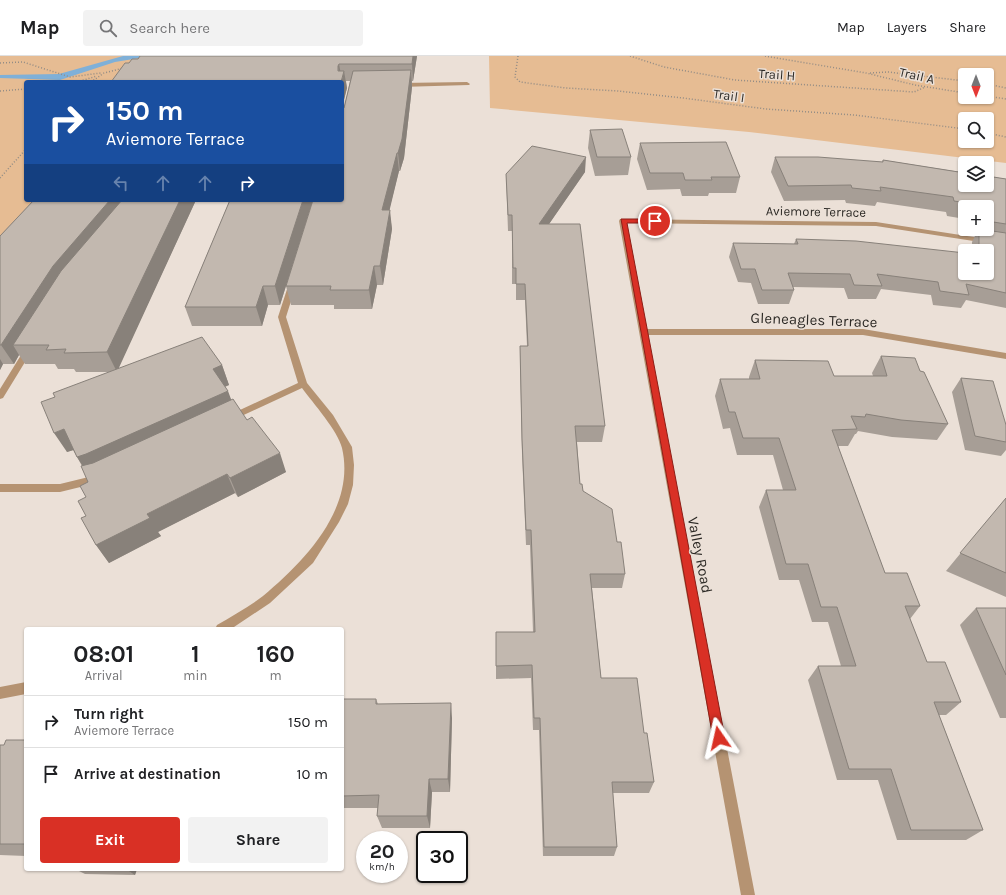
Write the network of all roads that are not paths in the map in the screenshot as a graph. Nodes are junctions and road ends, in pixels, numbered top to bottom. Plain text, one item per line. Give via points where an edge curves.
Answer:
1 (467, 84) dead end
2 (390, 85) edge
3 (623, 221) joint
4 (1006, 244) edge
5 (295, 273) edge
6 (643, 332) junction
7 (34, 342) edge
8 (1006, 356) edge
9 (303, 384) junction
10 (0, 396) edge
11 (224, 421) edge
12 (108, 475) edge
13 (0, 488) edge
14 (224, 627) edge
15 (24, 688) edge
16 (0, 693) edge
17 (748, 895) edge

1 - 2 street
3 - 4 street, Aviemore Terrace via 876,224
3 - 6 street, Valley Road
5 - 9 street via 282,317
6 - 8 street, Gleneagles Terrace via 863,332
6 - 17 street, Valley Road
7 - 10 street
9 - 11 street
9 - 14 street via 330,417 347,447 348,485 343,504 309,560 266,600
12 - 13 street via 60,488
15 - 16 street

